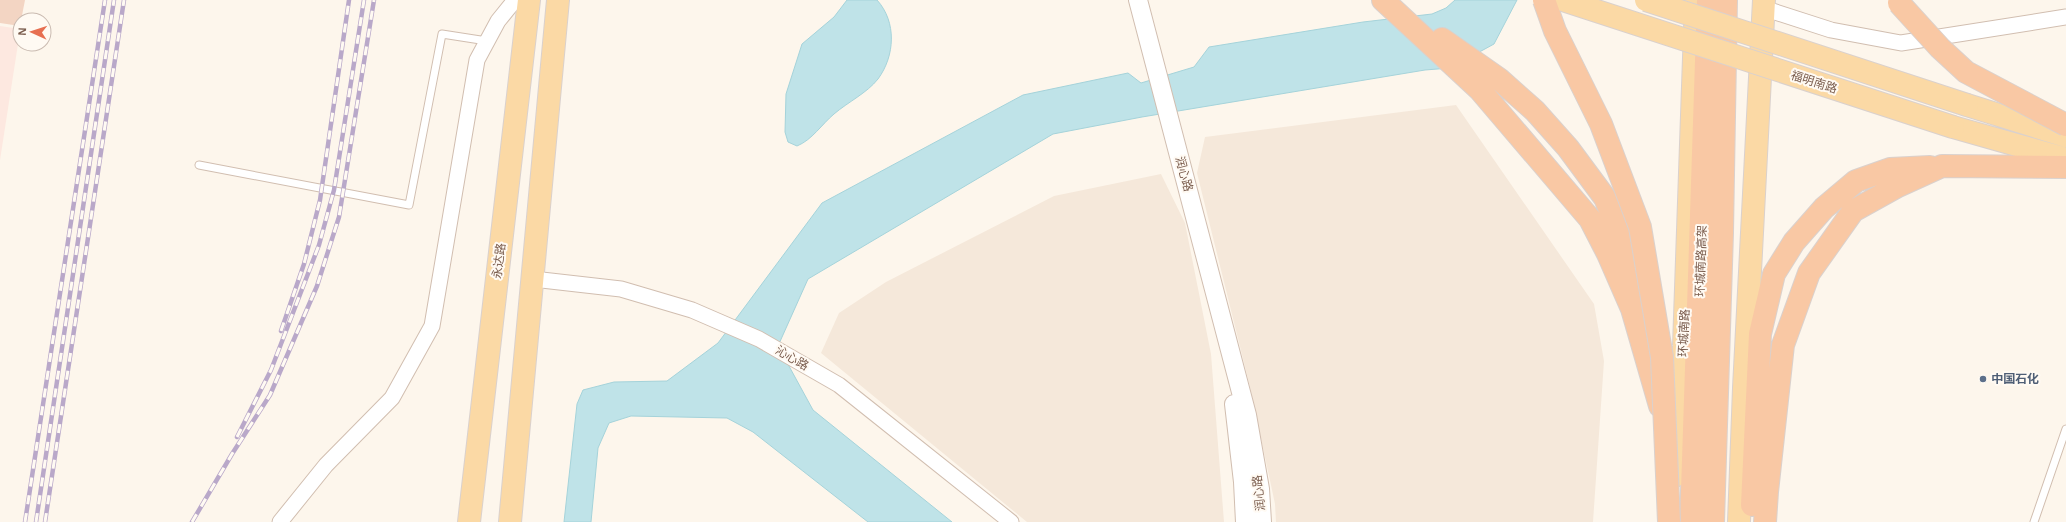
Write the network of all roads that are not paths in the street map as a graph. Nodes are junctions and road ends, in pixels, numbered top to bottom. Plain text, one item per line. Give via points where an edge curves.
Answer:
1 (515, 0) edge
2 (529, 0) edge
3 (558, 0) edge
4 (1138, 0) edge
5 (1384, 0) edge
6 (1544, 0) edge
7 (1563, 0) edge
8 (1646, 0) edge
9 (1696, 0) edge
10 (1708, 0) edge
11 (1726, 0) edge
12 (1897, 0) edge
13 (1763, 4) edge
14 (2066, 17) edge
15 (487, 41) junction
16 (2066, 125) edge
17 (2066, 136) edge
18 (2066, 159) edge
19 (199, 165) dead end
20 (1942, 166) junction
21 (2066, 167) edge
22 (533, 279) junction
23 (1658, 329) junction
24 (1229, 348) junction
25 (2066, 429) edge
26 (1676, 462) junction
27 (280, 522) edge
28 (469, 522) edge
29 (510, 522) edge
30 (1011, 522) edge
31 (1244, 522) edge
32 (1262, 522) edge
33 (1670, 522) edge
34 (1691, 522) edge
35 (1713, 522) edge
36 (1739, 522) edge
37 (1751, 522) edge
38 (1765, 522) edge
39 (2034, 522) edge

1 - 15 street via 498,21
2 - 28 main road, 永达路
3 - 22 main road
4 - 24 street, 润心路
5 - 23 highway, bridge via 1499,79 1535,111 1568,148 1605,198
5 - 26 highway via 1480,90 1590,219 1632,309
6 - 23 highway, bridge via 1555,32 1601,124 1640,227
7 - 18 main road, 福明南路, bridge via 1953,127
8 - 17 main road, bridge
9 - 26 main road, 环城南路 via 1684,346
10 - 34 highway, 环城南路高架, bridge
11 - 35 highway, 环城南路高架, bridge
12 - 16 highway, bridge via 1940,48 1966,72
13 - 14 street via 1831,30 1901,43
13 - 36 main road
15 - 19 lane via 442,34 409,205
15 - 27 street via 477,60 432,326 392,398 326,465
20 - 21 highway
20 - 37 highway via 1890,168 1856,182 1824,208 1794,242 1774,274 1760,334
20 - 38 highway via 1898,186 1853,211 1808,273 1783,345
22 - 29 main road
22 - 30 street, 沁心路 via 621,289 692,310 760,339 839,386
23 - 33 highway, bridge via 1662,357
24 - 31 street, 润心路 via 1243,482
24 - 32 street, 润心路 via 1247,415 1260,489
25 - 39 lane
26 - 33 main road, 环城南路

